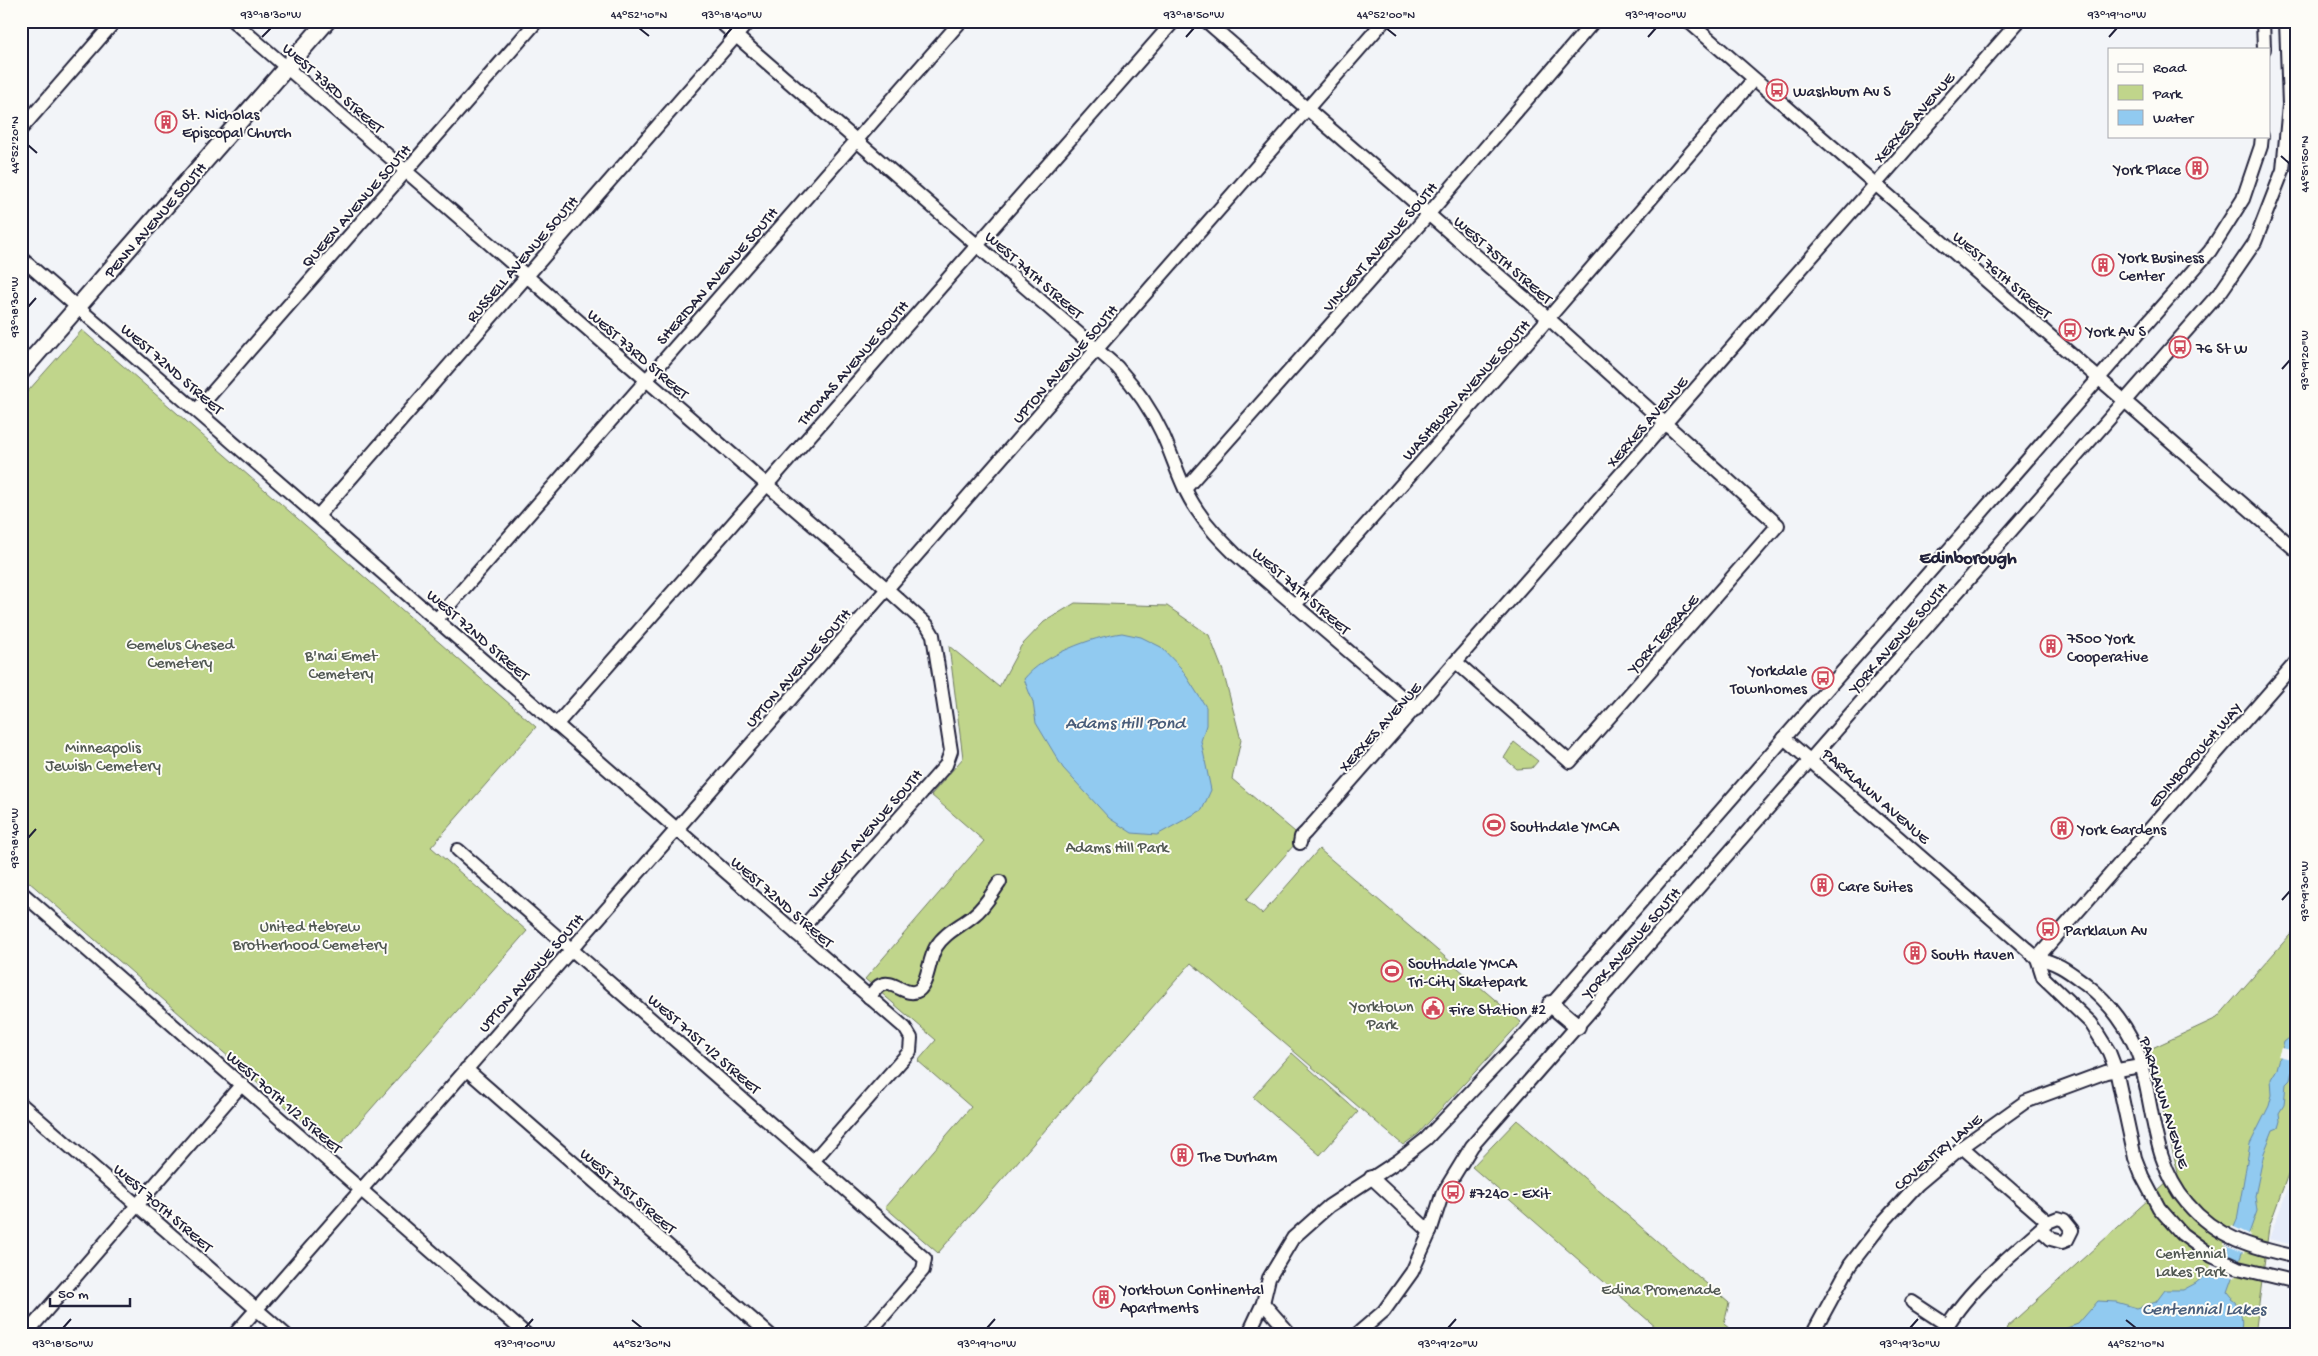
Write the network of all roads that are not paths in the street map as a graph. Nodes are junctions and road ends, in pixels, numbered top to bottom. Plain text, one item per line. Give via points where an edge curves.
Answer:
1 (115, 21) edge
2 (233, 21) edge
3 (327, 21) edge
4 (537, 21) edge
5 (719, 21) edge
6 (749, 21) edge
7 (961, 21) edge
8 (1174, 21) edge
9 (1206, 21) edge
10 (1384, 21) edge
11 (1594, 21) edge
12 (1688, 21) edge
13 (2019, 21) edge
14 (2263, 21) edge
15 (2286, 21) edge
16 (736, 36) junction
17 (2264, 48) edge
18 (286, 68) junction
19 (1754, 79) junction
20 (1307, 109) junction
21 (21, 129) edge
22 (2262, 138) edge
23 (855, 140) junction
24 (406, 172) junction
25 (1876, 184) junction
26 (1428, 215) junction
27 (976, 245) junction
28 (21, 258) edge
29 (526, 277) junction
30 (78, 307) junction
31 (1548, 318) junction
32 (1096, 350) junction
33 (21, 372) edge
34 (2099, 378) junction
35 (646, 380) junction
36 (2125, 401) junction
37 (197, 410) junction
38 (1665, 423) junction
39 (767, 485) junction
40 (1185, 489) junction
41 (318, 516) junction
42 (1778, 525) joint
43 (2297, 551) edge
44 (887, 589) junction
45 (1295, 605) junction
46 (437, 619) junction
47 (2297, 661) edge
48 (1456, 662) junction
49 (1416, 709) junction
50 (556, 724) junction
51 (1784, 738) junction
52 (951, 751) joint
53 (1811, 760) junction
54 (676, 829) junction
55 (1300, 843) dead end
56 (458, 850) dead end
57 (1000, 882) dead end
58 (21, 892) edge
59 (797, 934) junction
60 (572, 949) junction
61 (2037, 958) junction
62 (869, 997) junction
63 (1551, 1004) junction
64 (1577, 1026) junction
65 (2141, 1066) junction
66 (466, 1069) junction
67 (2116, 1070) junction
68 (242, 1084) junction
69 (21, 1104) edge
70 (1962, 1147) junction
71 (814, 1160) junction
72 (1372, 1177) junction
73 (362, 1189) junction
74 (137, 1205) junction
75 (1430, 1232) junction
76 (2297, 1257) edge
77 (2297, 1282) edge
78 (1912, 1302) dead end
79 (1263, 1303) junction
80 (256, 1309) junction
81 (1945, 1330) edge
82 (25, 1335) edge
83 (234, 1335) edge
84 (286, 1335) edge
85 (527, 1335) edge
86 (770, 1335) edge
87 (867, 1335) edge
88 (1248, 1335) edge
89 (1291, 1335) edge
90 (1356, 1335) edge
91 (1812, 1335) edge

1 - 21 street
2 - 18 street, WEST 73RD STREET
3 - 18 main road, PENN AVENUE SOUTH
4 - 24 street, QUEEN AVENUE SOUTH
5 - 16 street, WEST 74TH STREET
6 - 16 street, RUSSELL AVENUE SOUTH
7 - 23 street, SHERIDAN AVENUE SOUTH
8 - 27 street, THOMAS AVENUE SOUTH
9 - 20 street, WEST 75TH STREET
10 - 20 street, UPTON AVENUE SOUTH
11 - 26 street, VINCENT AVENUE SOUTH
12 - 19 street, WEST 76TH STREET
13 - 25 street, XERXES AVENUE
14 - 17 street
15 - 36 street, YORK AVENUE SOUTH via 2289,105 2283,170 2255,242 2222,290
16 - 23 street, WEST 74TH STREET
16 - 29 street, RUSSELL AVENUE SOUTH
18 - 24 street, WEST 73RD STREET
18 - 30 main road, PENN AVENUE SOUTH
19 - 25 street, WEST 76TH STREET
19 - 31 street, WASHBURN AVENUE SOUTH
20 - 26 street, WEST 75TH STREET
20 - 32 street, UPTON AVENUE SOUTH
22 - 34 street, YORK AVENUE SOUTH via 2243,200 2210,251
23 - 27 street, WEST 74TH STREET
23 - 35 street, SHERIDAN AVENUE SOUTH
24 - 29 street, WEST 73RD STREET
24 - 37 street, QUEEN AVENUE SOUTH
25 - 34 street, WEST 76TH STREET
25 - 38 street, XERXES AVENUE
26 - 31 street, WEST 75TH STREET
26 - 40 street, VINCENT AVENUE SOUTH
27 - 32 street, WEST 74TH STREET
27 - 39 street, THOMAS AVENUE SOUTH
28 - 30 street, WEST 72ND STREET
29 - 35 street, WEST 73RD STREET
29 - 41 street, RUSSELL AVENUE SOUTH
30 - 33 main road, PENN AVENUE SOUTH
30 - 37 street, WEST 72ND STREET
31 - 38 street, WEST 75TH STREET
31 - 45 street, WASHBURN AVENUE SOUTH
32 - 40 street, WEST 74TH STREET via 1117,367 1149,409
32 - 44 street, UPTON AVENUE SOUTH
34 - 36 street, WEST 76TH STREET
34 - 51 street, YORK AVENUE SOUTH
35 - 39 street, WEST 73RD STREET
35 - 46 street, SHERIDAN AVENUE SOUTH
36 - 43 street, WEST 76TH STREET
36 - 53 street, YORK AVENUE SOUTH
37 - 41 street, WEST 72ND STREET
38 - 42 street, WEST 75TH STREET
38 - 48 street, XERXES AVENUE
39 - 44 street, WEST 73RD STREET
39 - 50 street, THOMAS AVENUE SOUTH
40 - 45 street, WEST 74TH STREET via 1214,533
41 - 46 street, WEST 72ND STREET
42 - 48 street, YORK TERRACE via 1570,762
44 - 52 street, WEST 73RD STREET via 927,625 933,635
44 - 54 street, UPTON AVENUE SOUTH
45 - 49 street, WEST 74TH STREET
46 - 50 street, WEST 72ND STREET
47 - 61 street, EDINBOROUGH WAY
48 - 49 street, XERXES AVENUE
49 - 55 street, XERXES AVENUE via 1301,838
50 - 54 street, WEST 72ND STREET
51 - 53 street, PARKLAWN AVENUE
51 - 63 street, YORK AVENUE SOUTH
52 - 59 street, VINCENT AVENUE SOUTH via 946,765
53 - 61 street, PARKLAWN AVENUE
53 - 64 street, YORK AVENUE SOUTH
54 - 59 street, WEST 72ND STREET
54 - 60 street, UPTON AVENUE SOUTH
56 - 60 street, WEST 71ST 1/2 STREET
57 - 62 street via 975,915 953,928 936,945 925,984 919,990 912,992 889,983 879,986
58 - 68 street, WEST 70TH 1/2 STREET
59 - 62 street, WEST 72ND STREET
60 - 66 street, UPTON AVENUE SOUTH
60 - 71 street, WEST 71ST 1/2 STREET
61 - 65 street, PARKLAWN AVENUE via 2055,962 2104,1000 2128,1035
61 - 67 street, PARKLAWN AVENUE via 2043,977 2101,1037
62 - 71 street, WEST 72ND STREET via 905,1028 911,1038 910,1051
63 - 64 main road
63 - 72 street, YORK AVENUE SOUTH via 1426,1139
64 - 75 street, YORK AVENUE SOUTH via 1472,1146 1442,1195
65 - 67 street, COVENTRY LANE
65 - 76 street, PARKLAWN AVENUE via 2159,1146 2170,1176 2187,1203 2224,1234 2246,1245
66 - 73 street, UPTON AVENUE SOUTH
66 - 86 street, WEST 71ST STREET
67 - 70 street, COVENTRY LANE via 2025,1102
67 - 77 street, PARKLAWN AVENUE via 2135,1158 2159,1208 2170,1222 2212,1256 2238,1268
68 - 73 street, WEST 70TH 1/2 STREET
68 - 74 street
69 - 74 street, WEST 70TH STREET
70 - 81 street via 2044,1226 1991,1272
70 - 91 street, COVENTRY LANE via 1917,1185 1884,1221 1850,1265
71 - 87 street, WEST 71ST 1/2 STREET via 926,1260 926,1265
72 - 75 street
72 - 79 street, YORK AVENUE SOUTH via 1329,1206 1293,1238 1269,1278
73 - 80 street, UPTON AVENUE SOUTH
73 - 85 street, WEST 70TH 1/2 STREET
74 - 80 street, WEST 70TH STREET
74 - 82 street
75 - 90 street, YORK AVENUE SOUTH via 1412,1272 1384,1311
78 - 81 street
79 - 88 street, YORK AVENUE SOUTH
79 - 89 street
80 - 83 street, UPTON AVENUE SOUTH
80 - 84 street, WEST 70TH STREET

